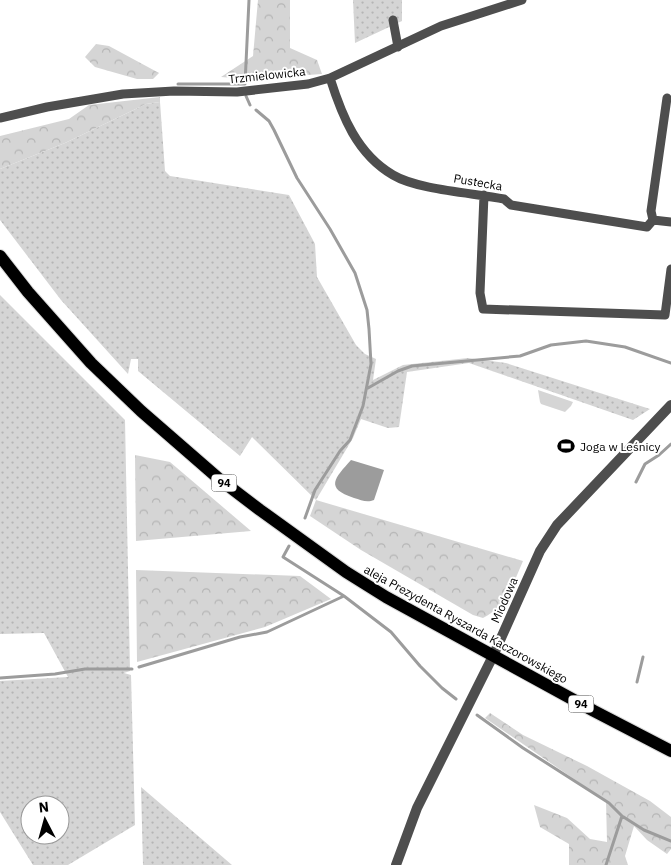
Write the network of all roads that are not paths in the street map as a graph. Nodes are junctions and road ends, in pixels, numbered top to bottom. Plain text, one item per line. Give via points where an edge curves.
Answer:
1 (522, 0) edge
2 (393, 20) dead end
3 (398, 47) junction
4 (330, 78) junction
5 (668, 98) dead end
6 (0, 118) edge
7 (484, 195) junction
8 (653, 220) junction
9 (671, 222) edge
10 (0, 256) edge
11 (671, 268) edge
12 (671, 405) edge
13 (493, 656) junction
14 (671, 751) edge
15 (396, 865) edge

1 - 3 street, Trzmielowicka via 441,26
2 - 3 street
3 - 4 street, Trzmielowicka
4 - 6 street, Trzmielowicka via 308,84 237,92 123,94 47,106
4 - 7 street, Pustecka via 353,137 364,152 393,176 417,184
5 - 8 street via 651,211
7 - 8 street, Pustecka via 504,199 511,205 647,227
7 - 11 street via 480,293 483,309 665,315
8 - 9 street, Pustecka
10 - 13 main road, aleja Prezydenta Ryszarda Kaczorowskiego / 94 via 91,362 218,478 364,583
12 - 13 street, Miodowa via 557,525 540,551
13 - 14 main road, aleja Prezydenta Ryszarda Kaczorowskiego / 94
13 - 15 street, Miodowa via 417,808

